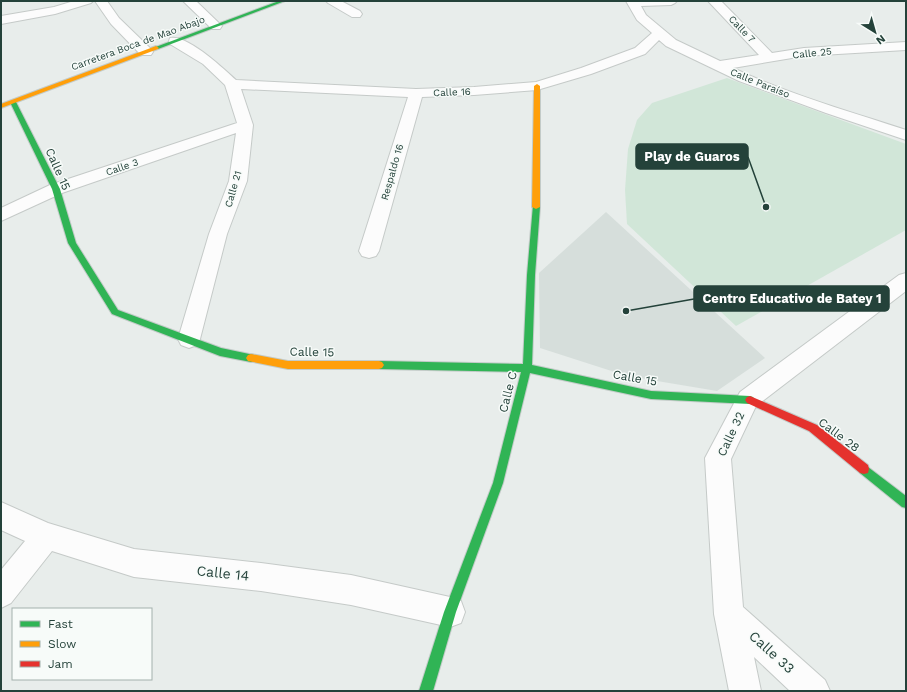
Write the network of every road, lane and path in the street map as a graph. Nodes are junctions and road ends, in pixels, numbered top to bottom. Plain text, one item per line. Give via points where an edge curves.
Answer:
1 (87, 1) edge
2 (101, 1) edge
3 (189, 1) edge
4 (283, 1) edge
5 (332, 1) edge
6 (671, 1) edge
7 (714, 1) edge
8 (632, 2) edge
9 (356, 14) dead end
10 (1, 20) edge
11 (216, 26) junction
12 (659, 33) junction
13 (175, 41) junction
14 (906, 46) edge
15 (146, 52) junction
16 (769, 58) junction
17 (718, 66) junction
18 (232, 84) junction
19 (537, 86) junction
20 (416, 93) junction
21 (13, 102) junction
22 (1, 106) edge
23 (245, 125) junction
24 (905, 134) edge
25 (56, 189) junction
26 (1, 215) edge
27 (369, 251) dead end
28 (906, 280) edge
29 (188, 339) junction
30 (527, 368) junction
31 (748, 399) junction
32 (906, 503) edge
33 (1, 516) edge
34 (47, 536) junction
35 (1, 594) edge
36 (450, 612) junction
37 (729, 614) junction
38 (426, 691) edge
39 (745, 691) edge
40 (814, 691) edge

1 - 10 street via 56,10
2 - 15 street via 115,21
3 - 11 street
4 - 11 street, Carretera Boca de Mao Abajo
5 - 9 street
6 - 8 street
7 - 16 street, Calle 7
8 - 12 street, Calle Paraíso via 641,17
11 - 13 street, Carretera Boca de Mao Abajo
12 - 17 street, Calle Paraíso via 671,43
12 - 19 street, Calle 16 via 640,51
13 - 15 street, Carretera Boca de Mao Abajo
13 - 18 street, Calle 21 via 208,61
14 - 16 street, Calle 25 via 804,52
15 - 21 street, Carretera Boca de Mao Abajo
16 - 17 street, Calle 25
17 - 24 street, Calle Paraíso via 831,110
18 - 20 street, Calle 16
18 - 23 street, Calle 21
19 - 20 street, Calle 16
19 - 30 street, Calle C via 536,209 530,275
20 - 27 street, Respaldo 16
21 - 22 street, Carretera Boca de Mao Abajo
21 - 25 street, Calle 15
23 - 25 street, Calle 3
23 - 29 street, Calle 21 via 238,181 218,234
25 - 26 street, Calle 3
25 - 29 street, Calle 15 via 72,242 115,312
28 - 31 street, Calle 32
29 - 30 street, Calle 15 via 220,352 288,365
30 - 31 street, Calle 15 via 651,395
30 - 36 street, Calle C via 498,483
31 - 32 street, Calle 28 via 812,428
31 - 37 street, Calle 32 via 718,458
33 - 34 street, Calle 14
34 - 35 street
34 - 36 street, Calle 14 via 134,563 351,590
36 - 38 street, Calle C
37 - 39 street, Calle 32
37 - 40 street, Calle 33

